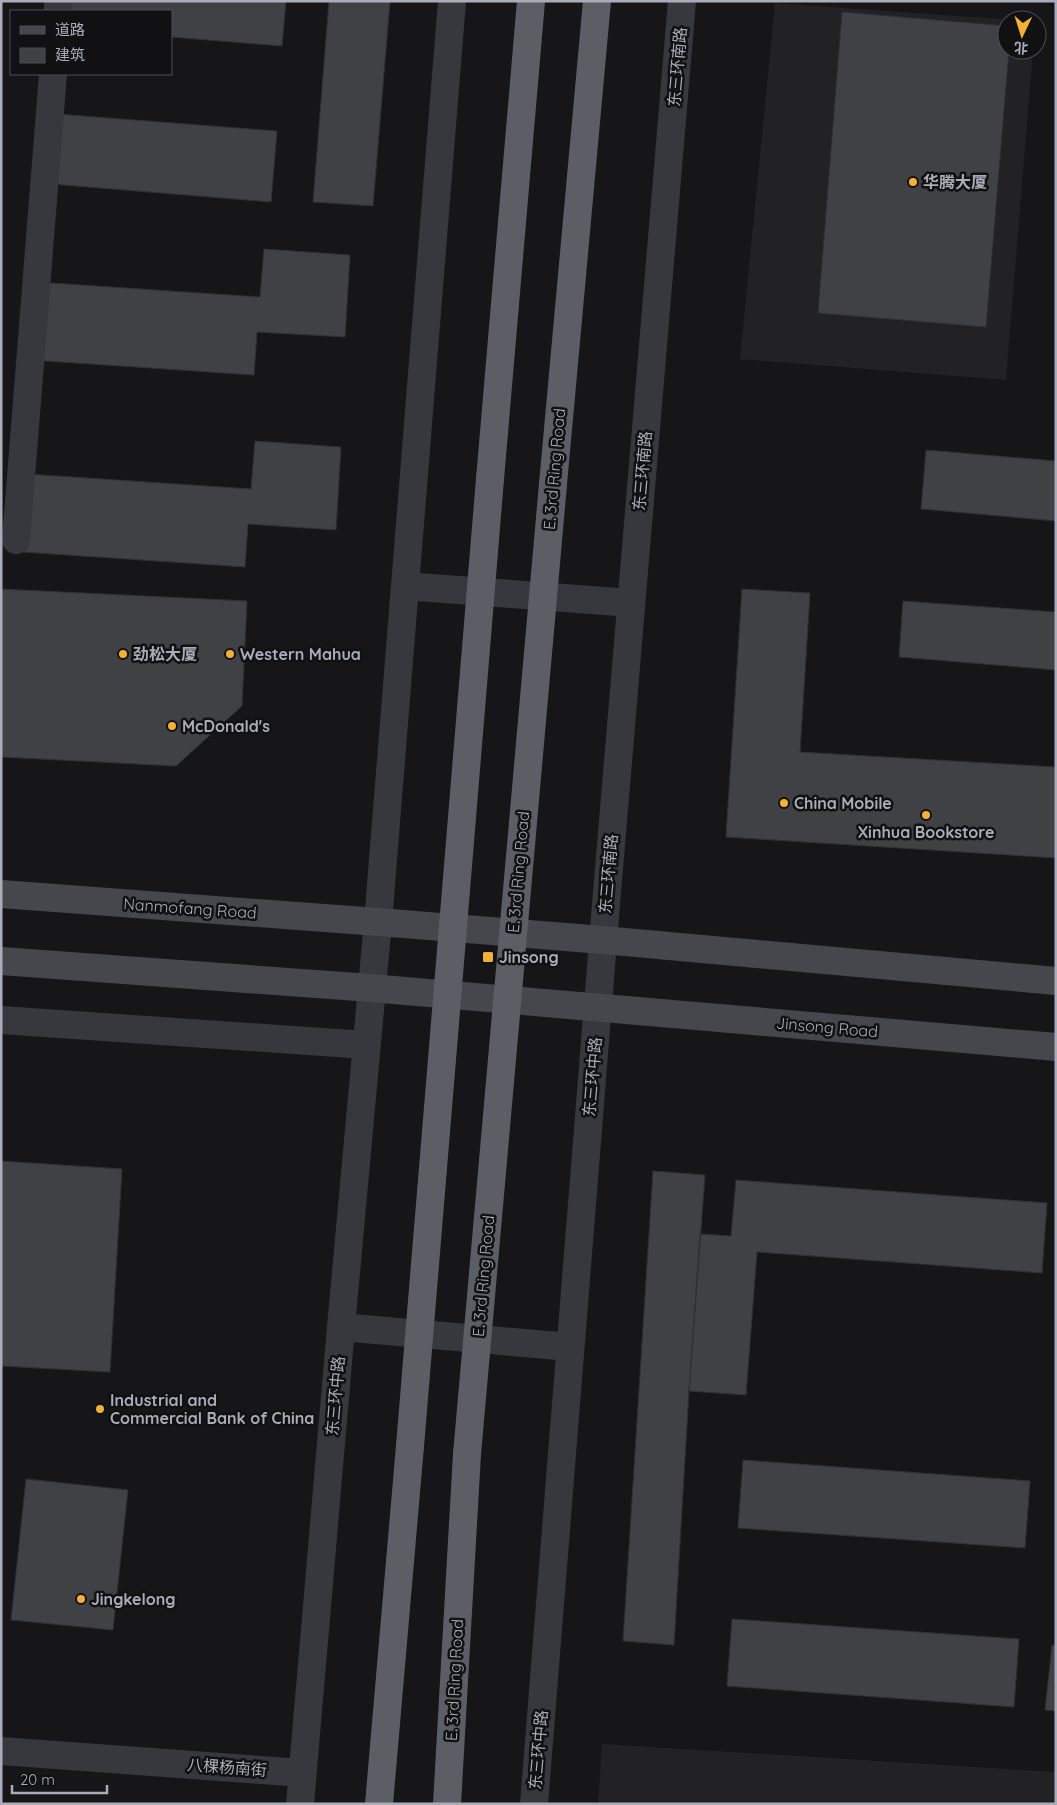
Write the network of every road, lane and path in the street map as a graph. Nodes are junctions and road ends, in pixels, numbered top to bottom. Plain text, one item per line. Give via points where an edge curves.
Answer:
1 (452, 1) edge
2 (531, 1) edge
3 (597, 1) edge
4 (682, 1) edge
5 (53, 75) edge
6 (16, 540) dead end
7 (405, 586) junction
8 (631, 603) junction
9 (1, 894) edge
10 (378, 922) junction
11 (603, 940) junction
12 (1, 961) edge
13 (1056, 981) edge
14 (371, 988) junction
15 (598, 1008) junction
16 (1, 1020) edge
17 (366, 1045) junction
18 (1056, 1047) edge
19 (341, 1327) junction
20 (570, 1347) junction
21 (1, 1751) edge
22 (302, 1773) junction
23 (300, 1804) edge
24 (379, 1804) edge
25 (447, 1804) edge
26 (534, 1804) edge

1 - 7 street
2 - 24 highway, bridge
3 - 25 highway, E. 3rd Ring Road, bridge via 467,1454
4 - 8 street, 东三环南路
5 - 6 street
7 - 8 street
7 - 10 street
8 - 11 street, 东三环南路
9 - 10 main road, Nanmofang Road
10 - 11 main road, Nanmofang Road
10 - 14 street, 东三环中路
11 - 13 main road
11 - 15 street, 东三环南路
12 - 14 main road
14 - 15 main road, Jinsong Road
14 - 17 street, 东三环中路
15 - 18 main road, Jinsong Road
15 - 20 street, 东三环中路
16 - 17 street
17 - 19 street, 东三环中路
19 - 20 street
19 - 22 street, 东三环中路
20 - 26 street, 东三环中路
21 - 22 street, 八棵杨南街
22 - 23 street, 东三环中路

